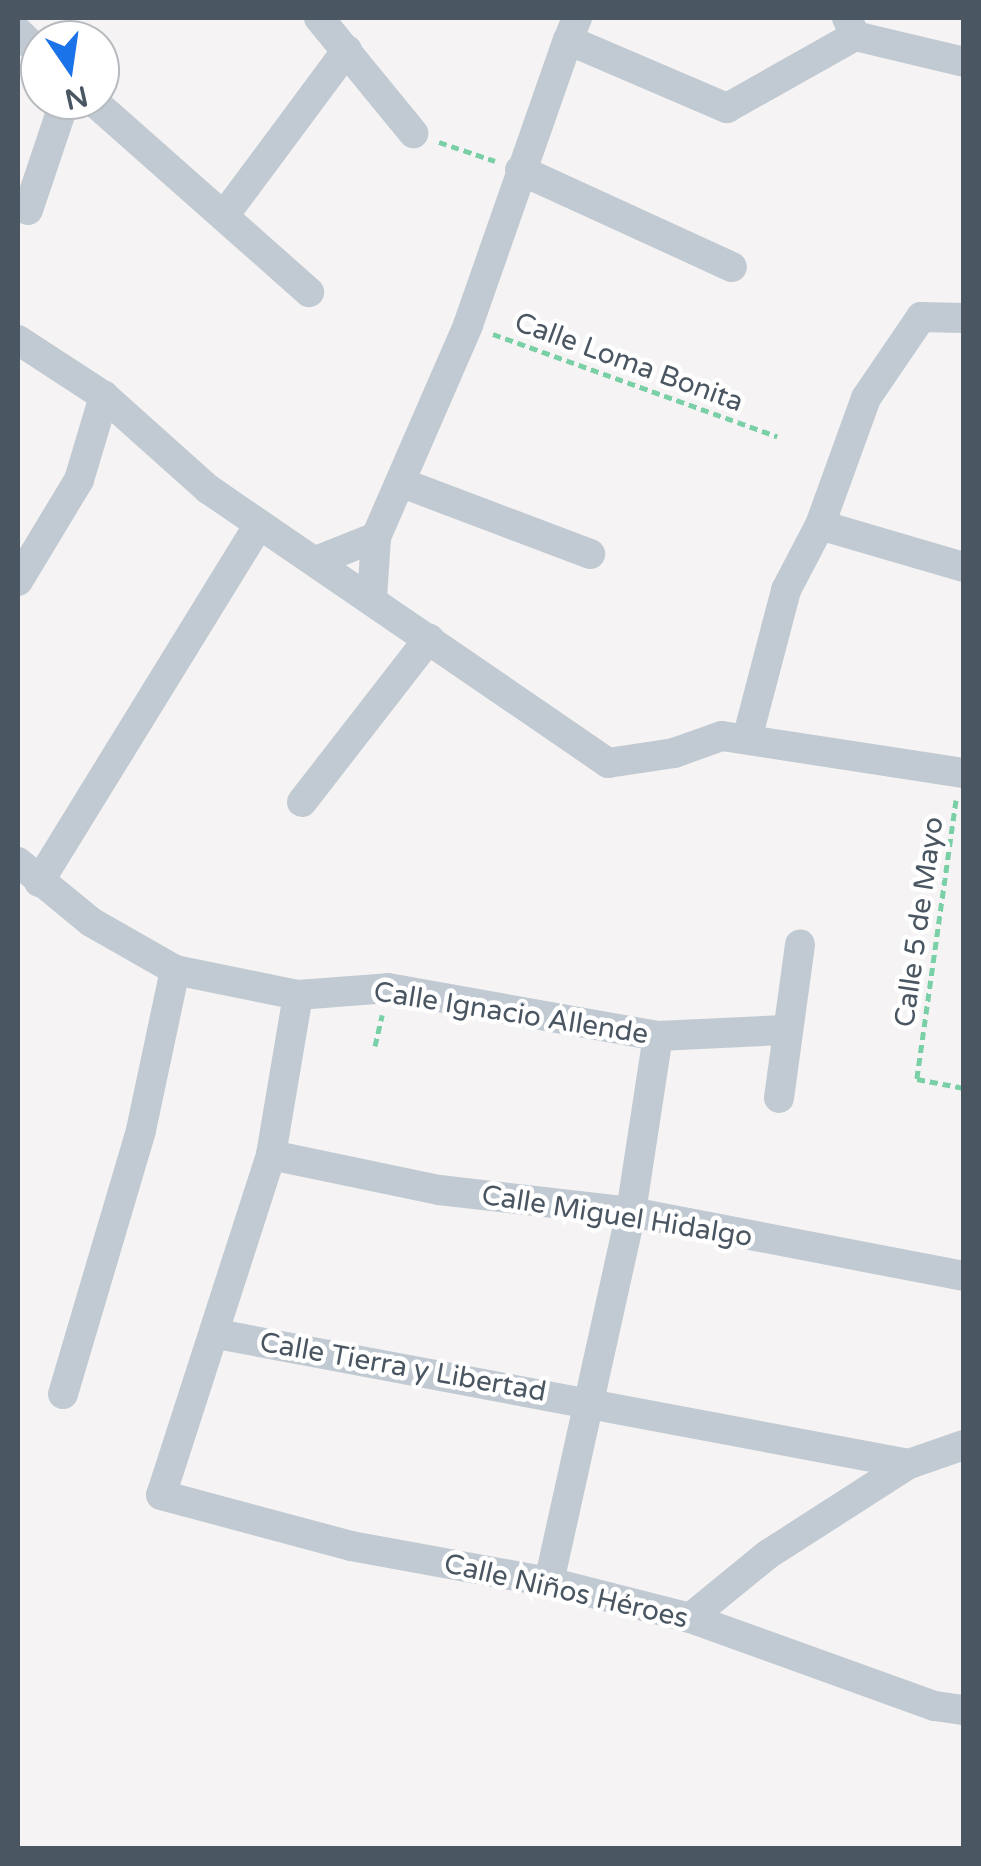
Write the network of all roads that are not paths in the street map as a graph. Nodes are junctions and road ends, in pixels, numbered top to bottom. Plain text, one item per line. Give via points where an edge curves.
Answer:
1 (319, 18) edge
2 (851, 27) edge
3 (572, 29) edge
4 (347, 50) junction
5 (964, 62) edge
6 (58, 120) edge
7 (116, 120) edge
8 (413, 134) road end
9 (520, 170) junction
10 (28, 210) dead end
11 (226, 213) junction
12 (732, 266) dead end
13 (309, 292) dead end
14 (964, 318) edge
15 (18, 340) edge
16 (104, 396) junction
17 (405, 484) junction
18 (260, 524) junction
19 (820, 525) junction
20 (376, 537) junction
21 (590, 554) dead end
22 (316, 561) junction
23 (964, 568) edge
24 (18, 582) edge
25 (372, 598) junction
26 (429, 638) junction
27 (735, 738) junction
28 (962, 772) edge
29 (302, 802) dead end
30 (28, 872) edge
31 (800, 944) dead end
32 (175, 970) junction
33 (298, 995) junction
34 (785, 1030) junction
35 (658, 1036) junction
36 (779, 1098) dead end
37 (271, 1156) junction
38 (631, 1212) junction
39 (964, 1276) edge
40 (218, 1334) junction
41 (63, 1394) dead end
42 (588, 1400) junction
43 (964, 1445) edge
44 (909, 1464) junction
45 (549, 1582) junction
46 (690, 1618) junction
47 (964, 1710) edge

1 - 4 street
2 - 3 street via 727,108
2 - 5 street
3 - 9 street
4 - 8 street
4 - 11 street
6 - 10 street
7 - 11 street
9 - 12 street
9 - 17 street
11 - 13 street
14 - 19 street via 921,317 866,398
15 - 16 street
16 - 18 street via 208,489
16 - 24 street via 79,480
17 - 20 street
17 - 21 street
18 - 22 street
18 - 30 street
19 - 23 street
19 - 27 street via 786,590
20 - 22 street
20 - 25 street
22 - 25 street
25 - 26 street
26 - 27 street via 608,763
26 - 29 street
27 - 28 street
30 - 32 street, Calle Ignacio Allende via 90,922
31 - 34 street
32 - 33 street, Calle Ignacio Allende
32 - 41 street via 141,1130
33 - 35 street, Calle Ignacio Allende via 388,988
33 - 37 street
34 - 35 street, Calle Ignacio Allende
34 - 36 street
35 - 38 street
37 - 38 street, Calle Miguel Hidalgo via 440,1190
37 - 40 street
38 - 39 street, Calle Miguel Hidalgo
38 - 42 street
40 - 42 street, Calle Tierra y Libertad
40 - 45 street, Calle Niños Héroes via 161,1495 351,1546
42 - 44 street, Calle Tierra y Libertad
42 - 45 street
43 - 44 street
44 - 46 street via 767,1556
45 - 46 street, Calle Niños Héroes
46 - 47 street, Calle Niños Héroes via 935,1706

